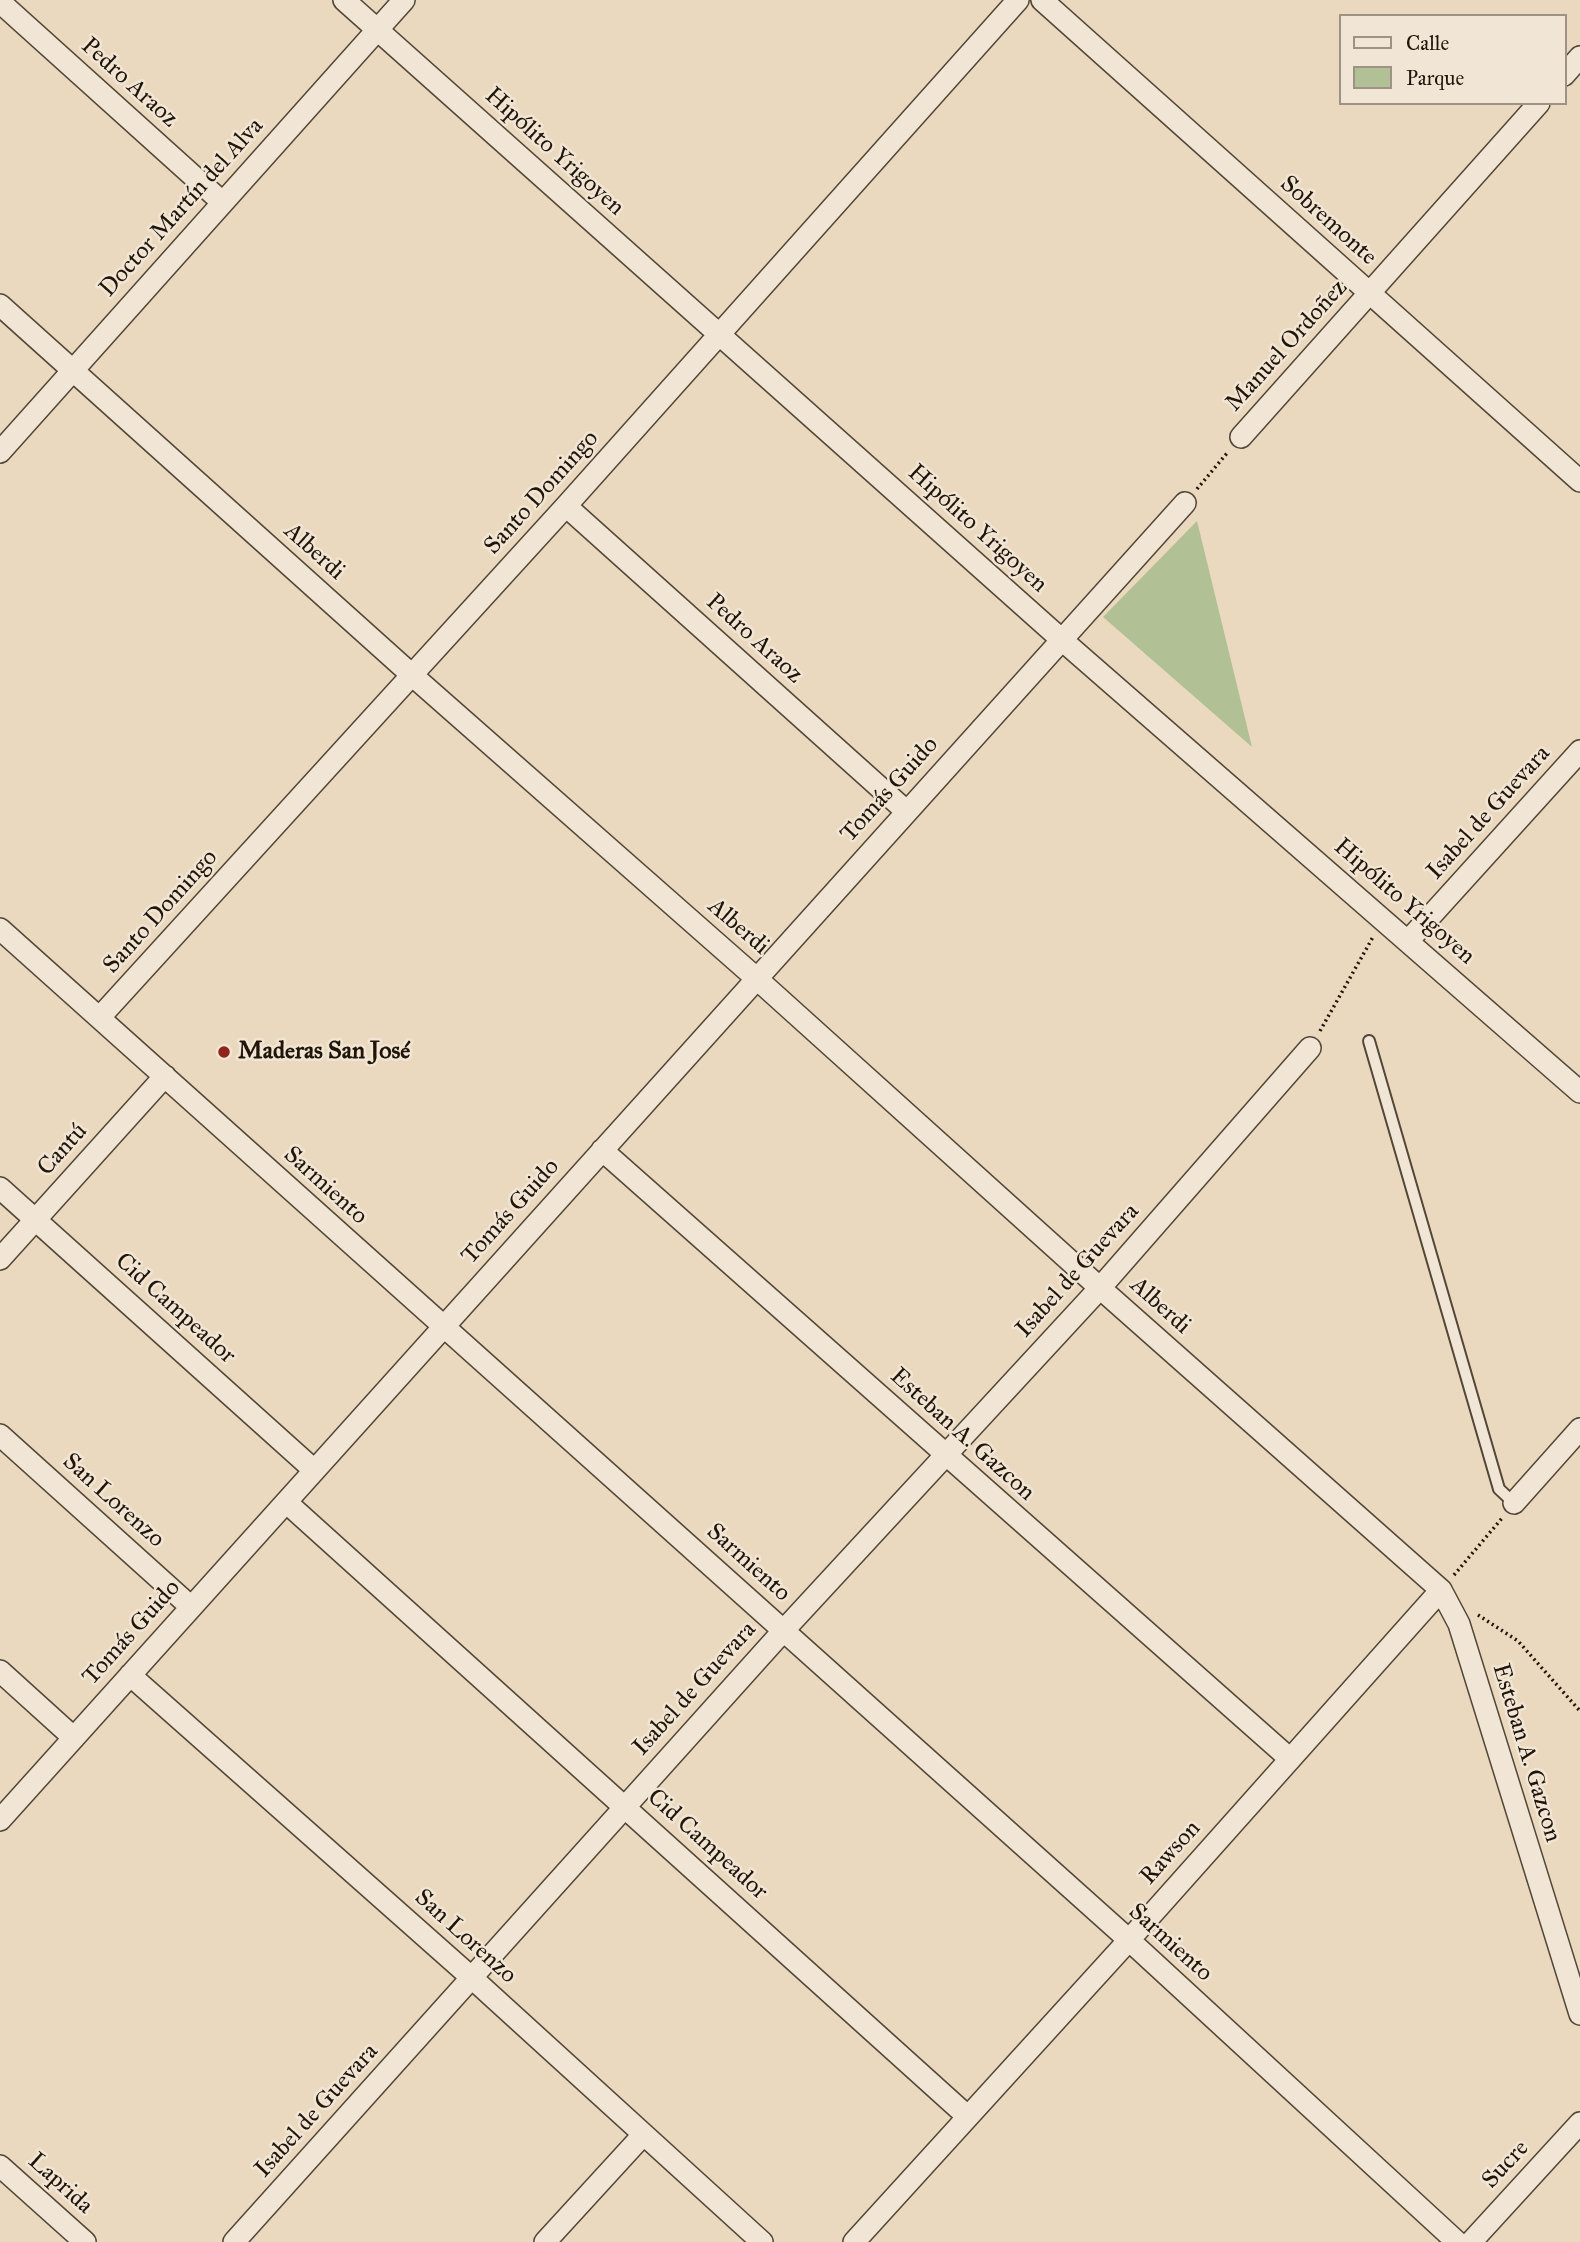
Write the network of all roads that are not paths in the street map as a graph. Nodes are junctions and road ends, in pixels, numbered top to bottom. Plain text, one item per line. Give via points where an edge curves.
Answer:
1 (344, 0) edge
2 (404, 0) edge
3 (1018, 0) edge
4 (1042, 0) edge
5 (0, 2) edge
6 (377, 30) junction
7 (1580, 57) edge
8 (1566, 73) edge
9 (1537, 105) edge
10 (222, 202) junction
11 (1370, 293) junction
12 (0, 304) edge
13 (719, 335) junction
14 (72, 369) junction
15 (1241, 437) road end
16 (0, 452) edge
17 (1580, 481) edge
18 (1185, 503) road end
19 (566, 506) junction
20 (1062, 640) junction
21 (413, 676) junction
22 (1580, 751) edge
23 (906, 811) junction
24 (0, 929) edge
25 (1408, 941) junction
26 (756, 978) junction
27 (100, 1017) junction
28 (1369, 1041) dead end
29 (1310, 1048) road end
30 (165, 1076) junction
31 (1580, 1092) edge
32 (602, 1150) junction
33 (0, 1188) edge
34 (35, 1220) junction
35 (0, 1259) edge
36 (1100, 1288) junction
37 (442, 1327) junction
38 (1580, 1429) edge
39 (0, 1435) edge
40 (946, 1456) junction
41 (314, 1470) junction
42 (286, 1502) junction
43 (1514, 1503) joint
44 (1441, 1590) junction
45 (191, 1607) junction
46 (784, 1630) junction
47 (0, 1671) edge
48 (130, 1675) junction
49 (74, 1738) junction
50 (1289, 1758) junction
51 (625, 1806) junction
52 (0, 1820) edge
53 (1129, 1940) junction
54 (472, 1978) junction
55 (1580, 2014) edge
56 (967, 2116) junction
57 (1580, 2123) edge
58 (643, 2134) junction
59 (0, 2166) edge
60 (85, 2242) edge
61 (234, 2242) edge
62 (545, 2242) edge
63 (762, 2242) edge
64 (854, 2242) edge
65 (1457, 2242) edge
66 (1471, 2242) edge

1 - 6 street, Hipólito Yrigoyen
2 - 6 street, Doctor Martín del Alva
3 - 13 street, Santo Domingo
4 - 11 street, Sobremonte
5 - 10 street, Pedro Araoz
6 - 10 street, Doctor Martín del Alva
6 - 13 street, Hipólito Yrigoyen
7 - 8 street
9 - 11 street, Manuel Ordoñez
10 - 14 street, Doctor Martín del Alva
11 - 15 street, Manuel Ordoñez
11 - 17 street, Sobremonte
12 - 14 street, Alberdi
13 - 19 street, Santo Domingo
13 - 20 street, Hipólito Yrigoyen
14 - 16 street, Doctor Martín del Alva
14 - 21 street, Alberdi
18 - 20 street
19 - 21 street, Santo Domingo
19 - 23 street, Pedro Araoz
20 - 23 street, Tomás Guido
20 - 25 street, Hipólito Yrigoyen
21 - 26 street, Alberdi
21 - 27 street, Santo Domingo
22 - 25 street, Isabel de Guevara
23 - 26 street, Tomás Guido
24 - 27 street, Sarmiento
25 - 31 street, Hipólito Yrigoyen
26 - 32 street, Tomás Guido
26 - 36 street, Alberdi
27 - 30 street, Sarmiento
28 - 43 lane via 1499,1489
29 - 36 street, Isabel de Guevara
30 - 34 street, Cantú
30 - 37 street, Sarmiento
32 - 37 street, Tomás Guido
32 - 40 street, Esteban A. Gazcon
33 - 34 street, Cid Campeador
34 - 35 street, Cantú
34 - 41 street, Cid Campeador
36 - 40 street, Isabel de Guevara
36 - 44 street, Alberdi
37 - 41 street, Tomás Guido
37 - 46 street, Sarmiento
38 - 43 street
39 - 45 street, San Lorenzo
40 - 46 street, Isabel de Guevara
40 - 50 street, Esteban A. Gazcon
41 - 42 street, Tomás Guido
42 - 45 street, Tomás Guido
42 - 51 street, Cid Campeador
44 - 50 street, Rawson
44 - 55 street, Esteban A. Gazcon via 1459,1624
45 - 48 street, Tomás Guido
46 - 51 street, Isabel de Guevara
46 - 53 street, Sarmiento
47 - 49 street
48 - 49 street, Tomás Guido
48 - 54 street, San Lorenzo
49 - 52 street, Tomás Guido
50 - 53 street, Rawson
51 - 54 street, Isabel de Guevara
51 - 56 street, Cid Campeador
53 - 56 street, Rawson
53 - 65 street, Sarmiento
54 - 58 street, San Lorenzo
54 - 61 street, Isabel de Guevara
56 - 64 street, Rawson
57 - 66 street, Sucre
58 - 62 street
58 - 63 street, San Lorenzo
59 - 60 street, Laprida

